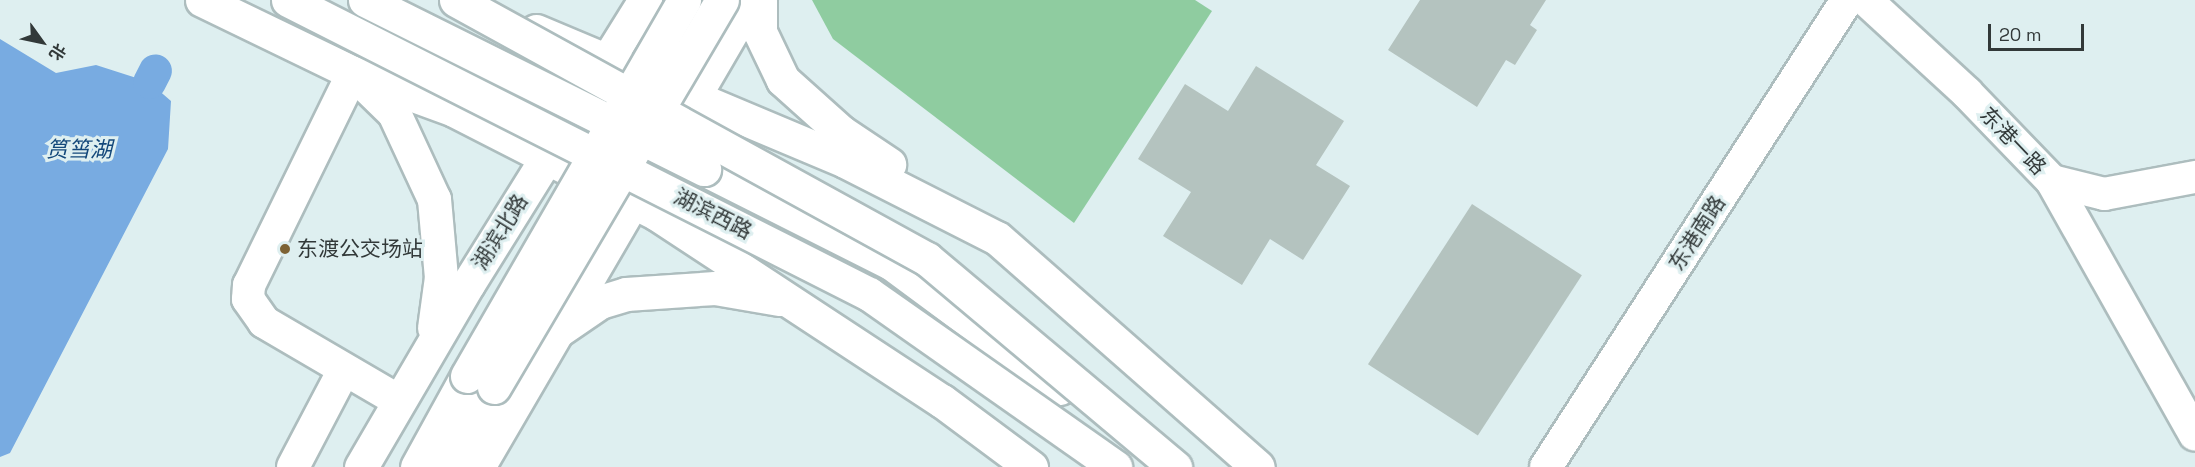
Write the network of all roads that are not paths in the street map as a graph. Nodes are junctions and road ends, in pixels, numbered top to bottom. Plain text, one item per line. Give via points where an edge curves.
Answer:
1 (202, 0) edge
2 (288, 0) edge
3 (366, 0) edge
4 (456, 0) edge
5 (461, 0) edge
6 (645, 0) edge
7 (684, 0) edge
8 (722, 0) edge
9 (750, 0) edge
10 (760, 0) edge
11 (1847, 0) edge
12 (1866, 0) edge
13 (608, 60) junction
14 (353, 73) junction
15 (692, 100) junction
16 (547, 158) junction
17 (2195, 177) edge
18 (2052, 181) junction
19 (632, 202) junction
20 (997, 238) junction
21 (779, 298) junction
22 (553, 334) junction
23 (422, 360) junction
24 (344, 370) junction
25 (399, 401) junction
26 (2195, 435) edge
27 (293, 467) edge
28 (361, 467) edge
29 (417, 467) edge
30 (446, 467) edge
31 (478, 467) edge
32 (1031, 467) edge
33 (1114, 467) edge
34 (1164, 467) edge
35 (1175, 467) edge
36 (1258, 467) edge
37 (1546, 467) edge

1 - 14 main road
2 - 33 main road, 湖滨西路, bridge via 869,294
3 - 34 main road, 湖滨西路, bridge via 891,262
4 - 35 main road, bridge via 927,259
5 - 13 main road
6 - 13 main road, 湖滨北路
7 - 29 main road, bridge
8 - 30 main road, bridge
9 - 15 main road
10 - 20 main road via 760,32 783,80 841,132
11 - 37 street, 东港南路
12 - 18 street, 东港一路 via 1968,93
13 - 15 main road
13 - 16 main road, 湖滨北路
14 - 16 main road via 454,110
14 - 23 main road via 394,113 435,199 440,297
14 - 24 street via 249,285 248,299 264,322
15 - 19 main road
15 - 20 main road via 845,161
16 - 19 main road
16 - 23 main road, 湖滨北路
17 - 18 street, 东港一路 via 2104,194
18 - 26 street
19 - 21 main road
19 - 22 main road
20 - 36 main road
21 - 22 main road via 715,288 626,294 600,302
21 - 32 main road via 942,401
22 - 31 main road
23 - 25 main road, 湖滨北路
24 - 25 street
24 - 27 street
25 - 28 main road, 湖滨北路

